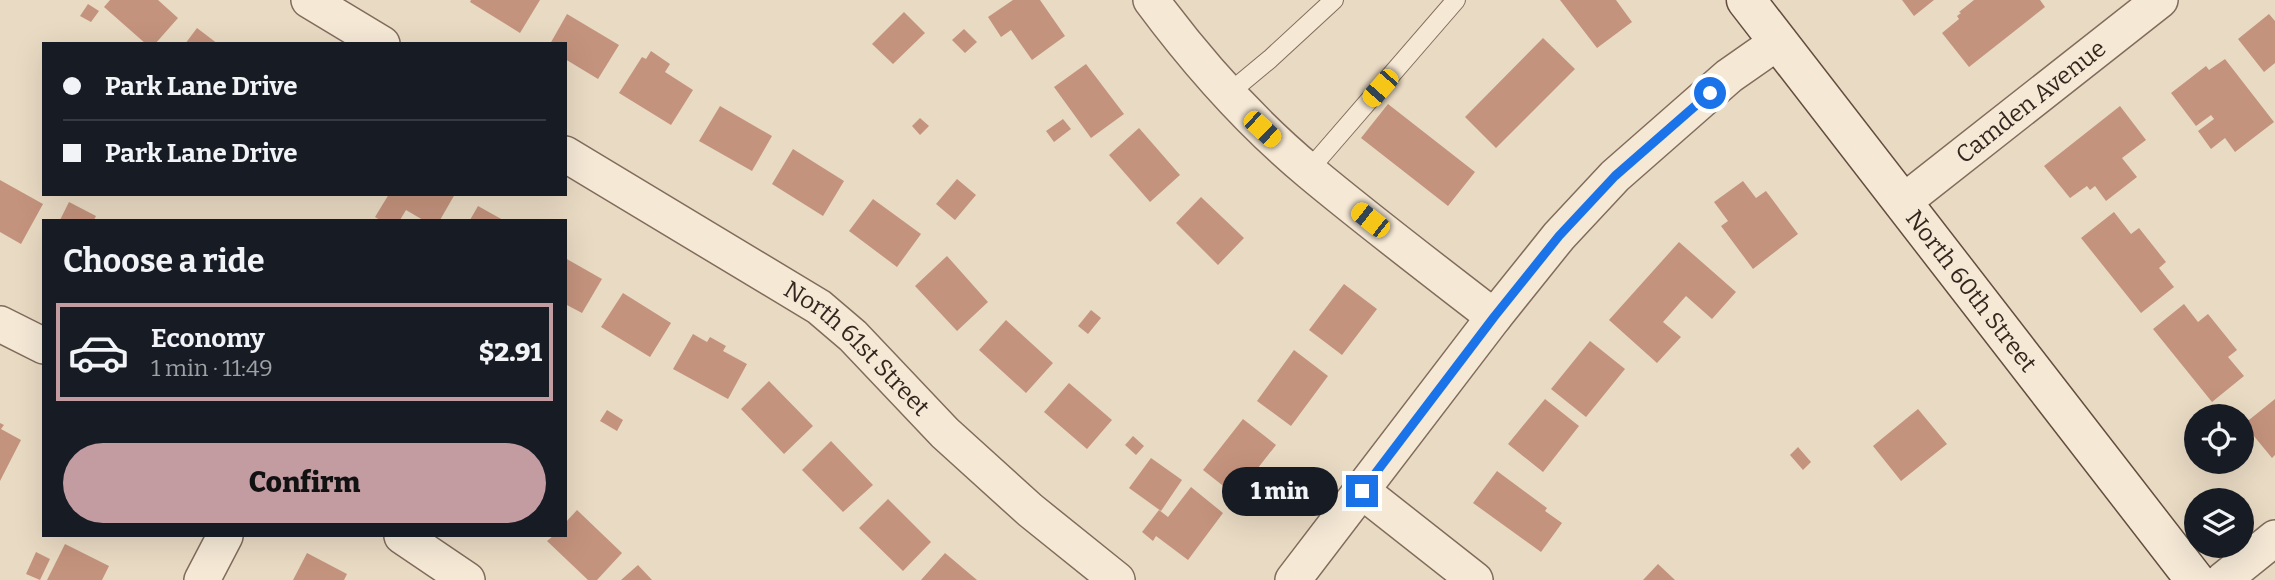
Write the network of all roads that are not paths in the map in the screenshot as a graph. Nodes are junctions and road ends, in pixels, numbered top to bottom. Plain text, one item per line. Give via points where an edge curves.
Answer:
1 (309, 0) edge
2 (1151, 0) edge
3 (1334, 0) edge
4 (1457, 0) edge
5 (1746, 0) edge
6 (2160, 0) edge
7 (1779, 41) junction
8 (379, 42) edge
9 (1229, 93) junction
10 (567, 155) edge
11 (1308, 171) junction
12 (1902, 203) junction
13 (1494, 317) junction
14 (0, 324) edge
15 (42, 345) edge
16 (1362, 491) junction
17 (224, 537) edge
18 (403, 537) edge
19 (2275, 538) edge
20 (202, 580) edge
21 (467, 580) edge
22 (1117, 580) edge
23 (1293, 580) edge
24 (1475, 580) edge
25 (2195, 580) edge
26 (2223, 580) edge

1 - 8 street
2 - 9 street
3 - 9 lane
4 - 11 lane
5 - 7 main road, North 60th Street
6 - 12 street, Camden Avenue
7 - 12 main road, North 60th Street
7 - 13 street via 1730,76 1615,176
9 - 11 street
10 - 22 street, North 61st Street via 819,307 964,450
11 - 13 street
12 - 25 main road, North 60th Street
13 - 16 street
14 - 15 street
16 - 23 street
16 - 24 street
17 - 20 street
18 - 21 street
19 - 26 street

